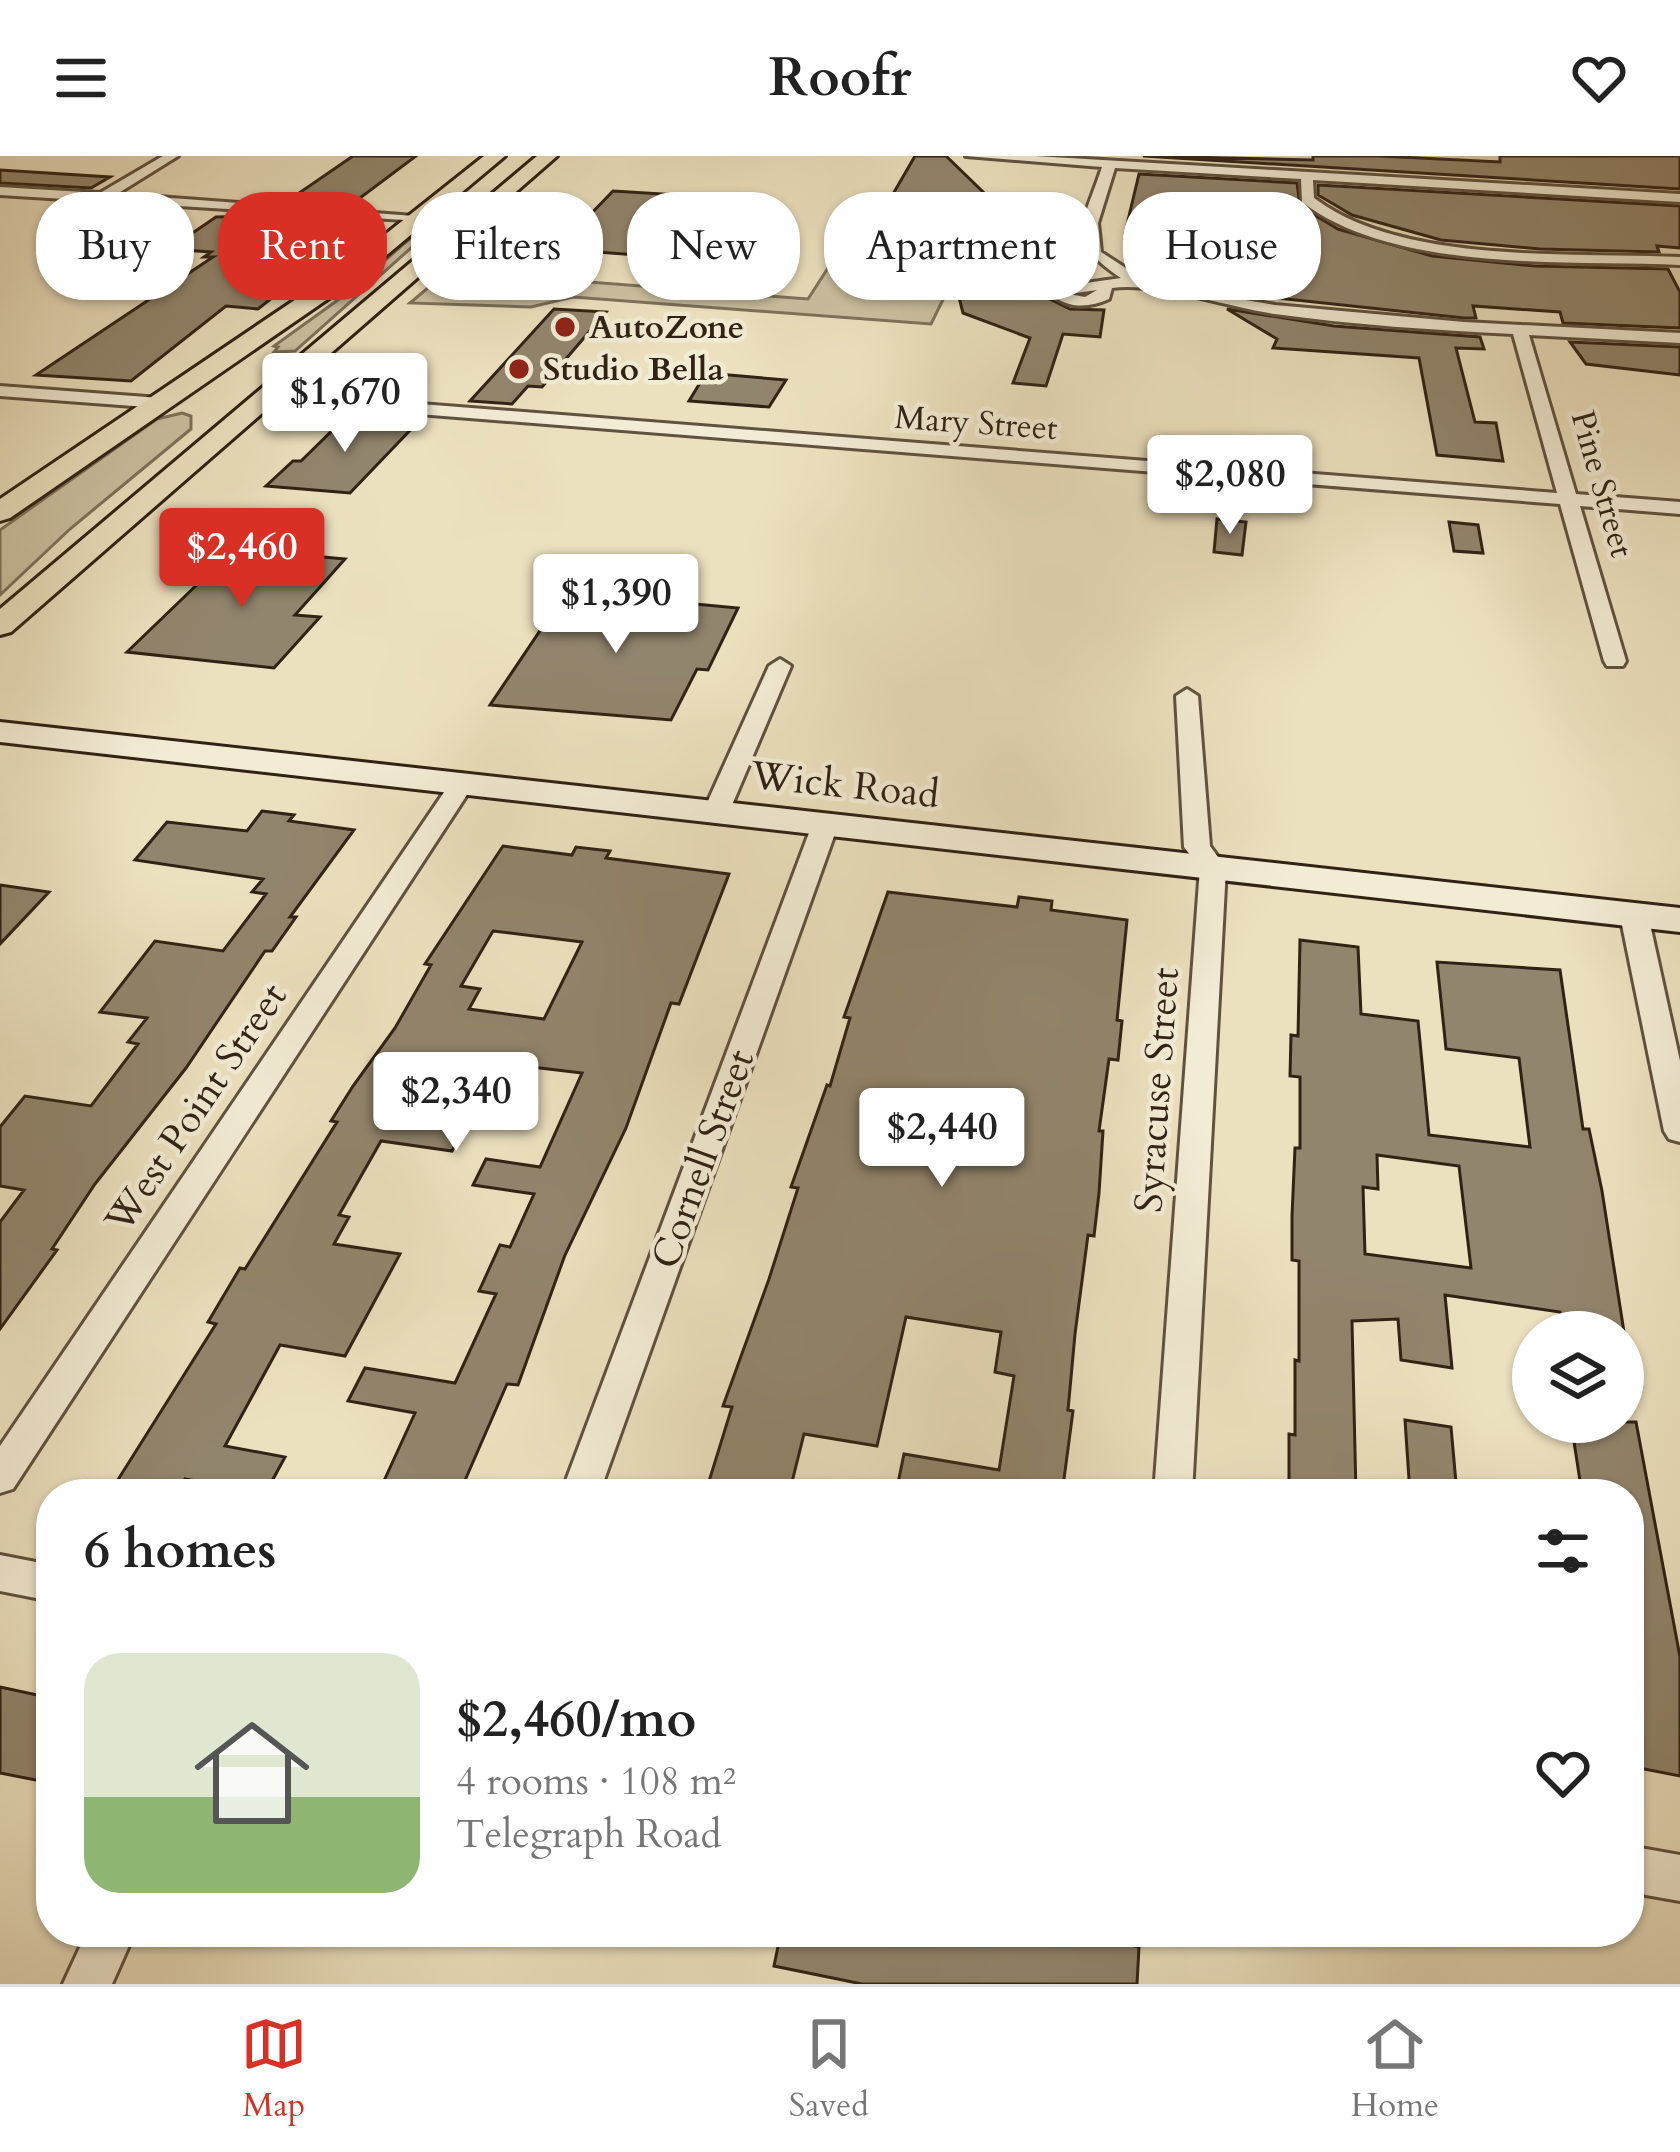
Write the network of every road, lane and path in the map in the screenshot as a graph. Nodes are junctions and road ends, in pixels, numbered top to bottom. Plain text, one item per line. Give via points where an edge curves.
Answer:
1 (172, 156) edge
2 (496, 156) edge
3 (548, 156) edge
4 (972, 156) edge
5 (1109, 166) junction
6 (1307, 177) junction
7 (0, 191) edge
8 (111, 192) edge
9 (452, 192) edge
10 (36, 193) edge
11 (1680, 198) edge
12 (194, 203) edge
13 (411, 216) edge
14 (411, 226) edge
15 (387, 245) edge
16 (411, 254) edge
17 (1680, 261) edge
18 (1123, 273) edge
19 (1123, 283) edge
20 (391, 288) junction
21 (1105, 288) dead end
22 (311, 300) edge
23 (334, 300) edge
24 (1202, 300) edge
25 (1519, 327) junction
26 (1680, 338) edge
27 (308, 362) junction
28 (0, 391) edge
29 (267, 397) junction
30 (160, 403) junction
31 (1569, 500) junction
32 (1680, 508) edge
33 (0, 512) edge
34 (9, 617) edge
35 (1615, 661) dead end
36 (780, 666) dead end
37 (1187, 696) dead end
38 (0, 731) edge
39 (462, 784) junction
40 (716, 812) junction
41 (825, 825) junction
42 (1213, 868) junction
43 (1634, 915) junction
44 (1680, 920) edge
45 (1680, 1131) edge
46 (0, 1478) edge
47 (585, 1479) edge
48 (1174, 1479) edge
49 (0, 1573) edge
50 (36, 1580) edge
51 (1644, 1872) edge
52 (1680, 1878) edge
53 (105, 1947) edge
54 (87, 1984) edge

1 - 8 street
2 - 9 main road
3 - 20 main road
4 - 5 street
5 - 6 street
5 - 18 street via 1090,240 1102,261
6 - 11 street
6 - 17 street via 1306,199 1318,212 1384,237
7 - 10 street
12 - 13 street
14 - 15 main road
16 - 20 main road
19 - 21 street
20 - 27 main road
22 - 30 main road
23 - 27 main road via 253,358
24 - 25 street
25 - 26 street
25 - 31 street, Pine Street
27 - 29 main road
28 - 30 street
29 - 31 street, Mary Street
29 - 34 main road
30 - 33 main road
30 - 34 main road via 216,411 56,550
31 - 32 street, Mary Street
31 - 35 street, Pine Street
36 - 40 street
37 - 42 street, Syracuse Street via 1197,847
38 - 39 street, Wick Road
39 - 40 street, Wick Road
39 - 46 street, West Point Street
40 - 41 street, Wick Road
41 - 42 street, Wick Road
41 - 47 street, Cornell Street
42 - 43 street, Wick Road
42 - 48 street, Syracuse Street
43 - 44 street, Wick Road
43 - 45 street
49 - 50 street
51 - 52 street
53 - 54 street

